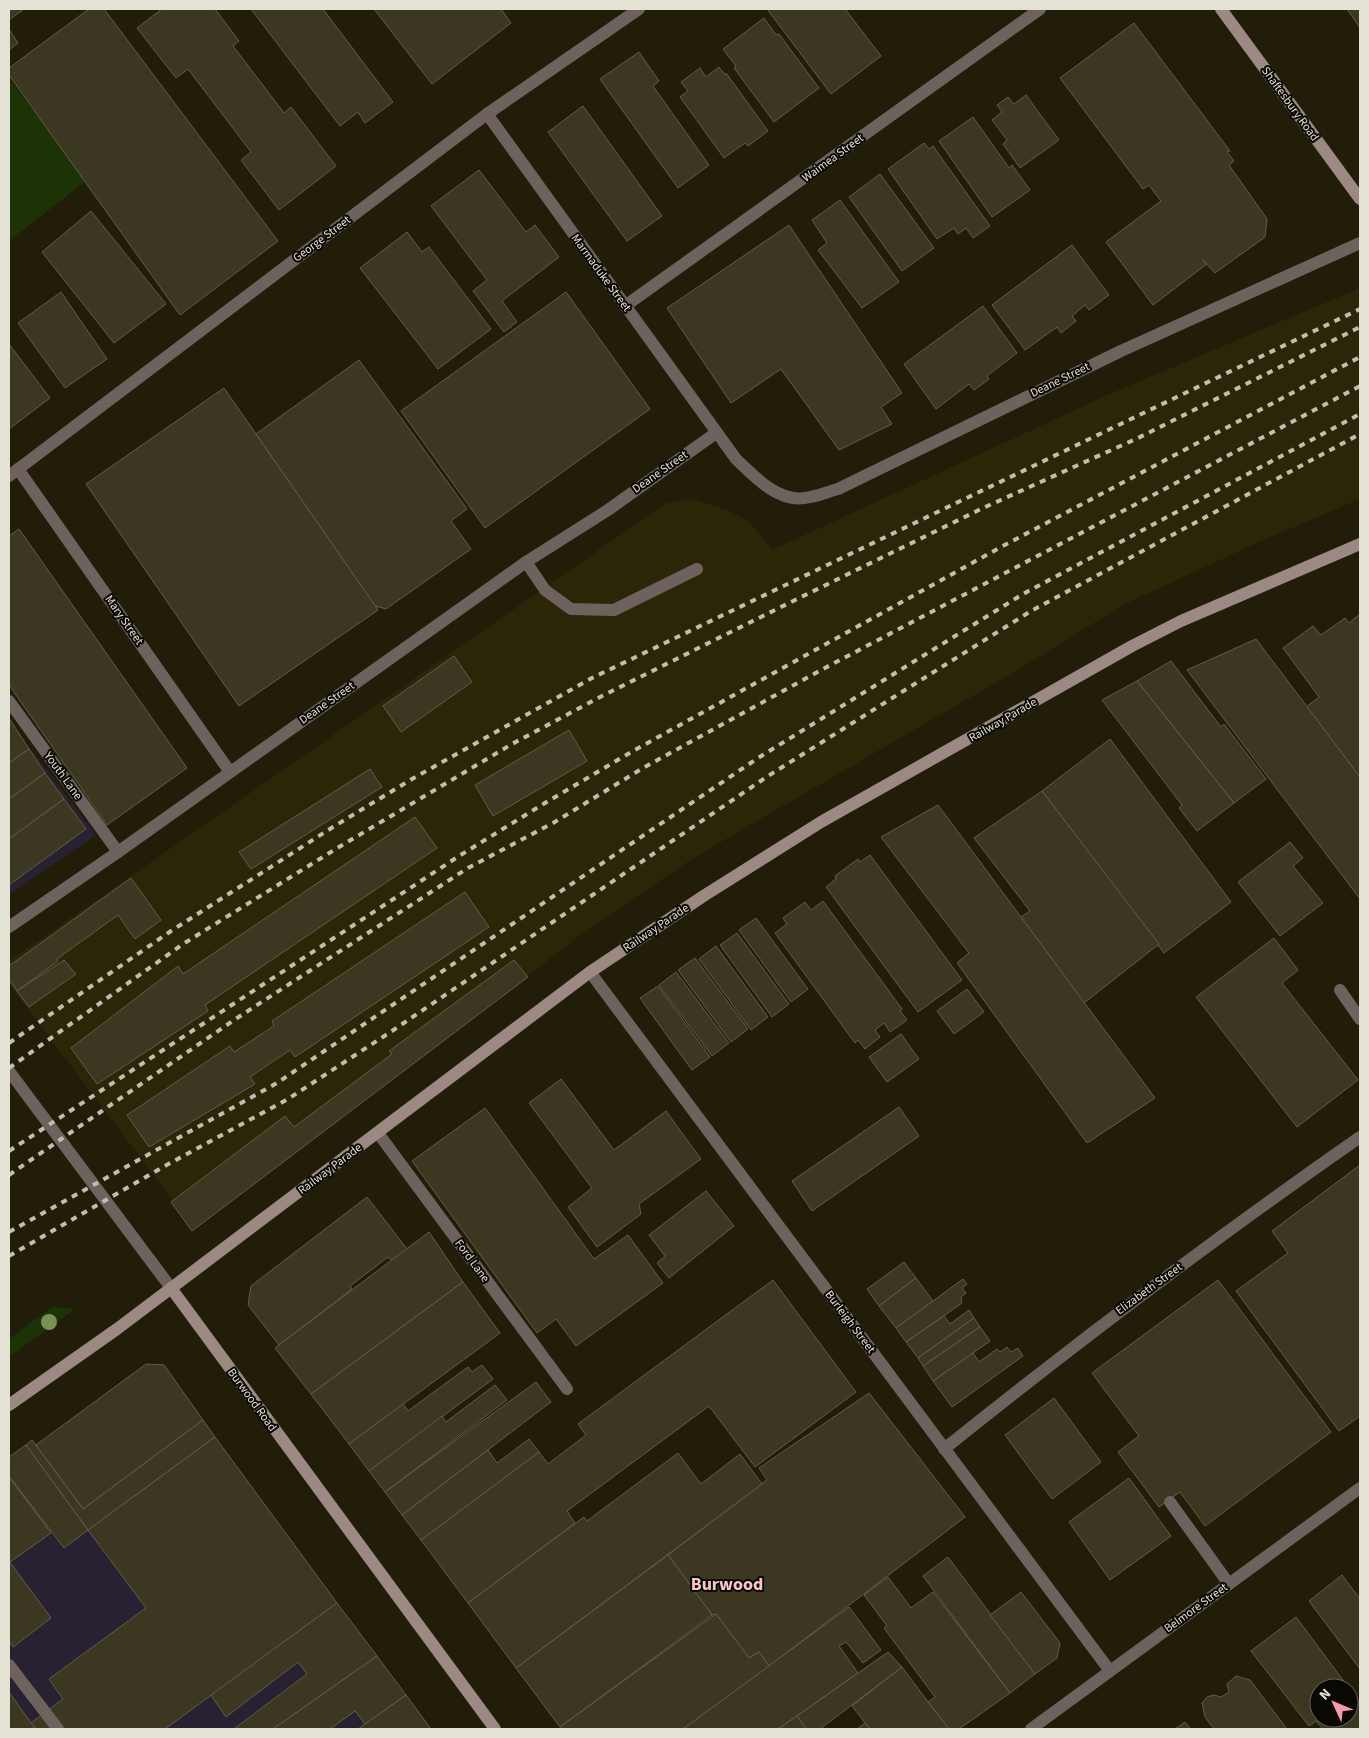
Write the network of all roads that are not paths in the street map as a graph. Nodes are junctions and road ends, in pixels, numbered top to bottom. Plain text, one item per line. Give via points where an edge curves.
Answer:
1 (639, 9) edge
2 (1040, 9) edge
3 (1221, 9) edge
4 (487, 114) junction
5 (1360, 199) edge
6 (1360, 243) edge
7 (625, 306) junction
8 (716, 433) junction
9 (13, 473) edge
10 (1360, 544) edge
11 (526, 562) junction
12 (697, 569) dead end
13 (9, 701) edge
14 (230, 772) junction
15 (118, 852) junction
16 (9, 927) edge
17 (590, 972) junction
18 (1340, 990) dead end
19 (1360, 1019) edge
20 (9, 1071) edge
21 (378, 1133) junction
22 (1360, 1137) edge
23 (171, 1288) junction
24 (566, 1389) dead end
25 (9, 1405) edge
26 (944, 1449) junction
27 (1360, 1488) edge
28 (1170, 1502) dead end
29 (1229, 1584) junction
30 (9, 1665) edge
31 (1110, 1671) junction
32 (58, 1729) edge
33 (495, 1729) edge
34 (1031, 1729) edge

1 - 4 street, George Street
2 - 7 street, Waimea Street
3 - 5 main road, Shaftesbury Road
4 - 7 street, Marmaduke Street
4 - 9 street, George Street
6 - 8 street, Deane Street via 1120,351 838,489 803,499 782,495 758,480
7 - 8 street, Marmaduke Street
8 - 11 street, Deane Street via 608,510
9 - 14 street, Mary Street
10 - 17 main road, Railway Parade via 1181,621 1132,646 821,822
11 - 12 street via 545,590 572,609 614,610
11 - 14 street, Deane Street
13 - 15 street, Youth Lane
14 - 15 street, Deane Street
15 - 16 street, Deane Street
17 - 21 main road, Railway Parade
17 - 26 street, Burleigh Street
18 - 19 street
20 - 23 street, Burwood Road
21 - 23 main road, Railway Parade
21 - 24 street, Ford Lane
22 - 26 street, Elizabeth Street via 1080,1340
23 - 25 main road, Railway Parade
23 - 33 main road, Burwood Road
26 - 31 street, Burleigh Street
27 - 29 street, Belmore Street
28 - 29 street
29 - 31 street, Belmore Street
30 - 32 street
31 - 34 street, Belmore Street

